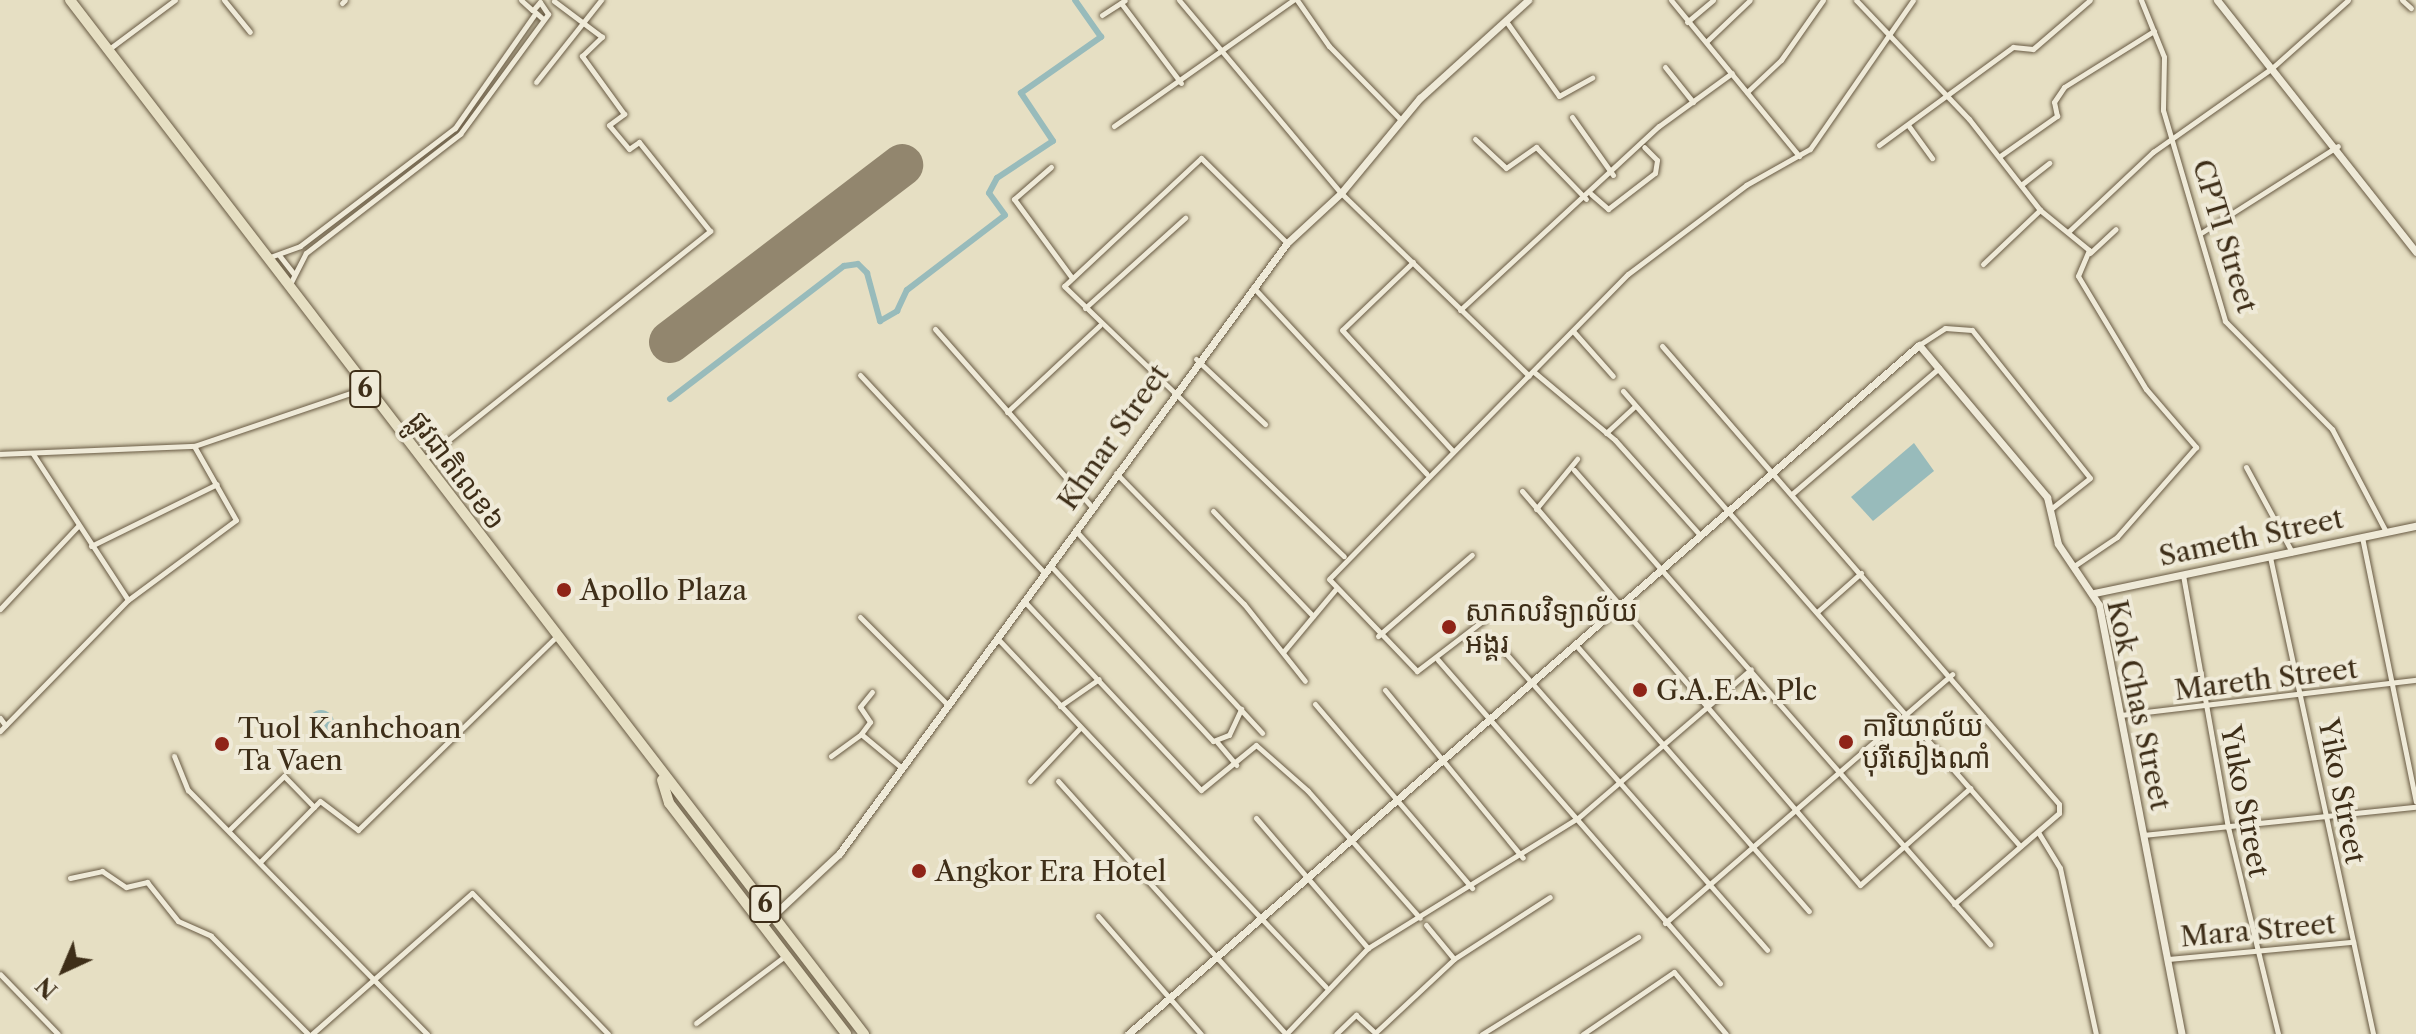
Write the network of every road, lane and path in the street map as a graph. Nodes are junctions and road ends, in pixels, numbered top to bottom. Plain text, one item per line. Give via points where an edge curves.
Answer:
1 (70, 0) edge
2 (175, 0) edge
3 (224, 0) edge
4 (521, 0) edge
5 (601, 0) edge
6 (1179, 0) edge
7 (1295, 0) edge
8 (1528, 0) edge
9 (1671, 0) edge
10 (1713, 0) edge
11 (1750, 0) edge
12 (1823, 0) edge
13 (1856, 0) edge
14 (1913, 0) edge
15 (2090, 0) edge
16 (2141, 0) edge
17 (2217, 0) edge
18 (2348, 0) edge
19 (2402, 0) edge
20 (536, 1) edge
21 (555, 1) edge
22 (1123, 1) edge
23 (548, 7) junction
24 (2411, 8) dead end
25 (533, 12) junction
26 (1102, 15) dead end
27 (542, 18) junction
28 (580, 19) junction
29 (1687, 22) junction
30 (1508, 24) junction
31 (2154, 31) junction
32 (250, 32) dead end
33 (1887, 37) junction
34 (1707, 41) junction
35 (108, 49) junction
36 (1221, 56) junction
37 (1665, 67) dead end
38 (2272, 68) junction
39 (1732, 73) junction
40 (1592, 78) dead end
41 (536, 82) dead end
42 (1181, 83) junction
43 (1747, 92) junction
44 (1946, 96) junction
45 (1693, 102) junction
46 (1572, 117) dead end
47 (1401, 120) junction
48 (1908, 125) junction
49 (1114, 126) dead end
50 (455, 128) junction
51 (460, 134) junction
52 (2174, 138) junction
53 (1475, 139) dead end
54 (1879, 145) dead end
55 (2338, 146) junction
56 (1644, 147) junction
57 (1799, 156) junction
58 (2000, 156) junction
59 (1932, 158) dead end
60 (2049, 163) dead end
61 (1051, 167) dead end
62 (1613, 175) junction
63 (2021, 185) junction
64 (1341, 193) junction
65 (1589, 197) junction
66 (2040, 210) junction
67 (1185, 218) dead end
68 (2116, 229) dead end
69 (2068, 232) junction
70 (2201, 233) junction
71 (1287, 243) junction
72 (2416, 252) edge
73 (2090, 253) junction
74 (279, 255) junction
75 (267, 258) junction
76 (1413, 262) junction
77 (1983, 264) dead end
78 (294, 274) junction
79 (1072, 278) junction
80 (1253, 286) junction
81 (288, 287) junction
82 (1085, 308) junction
83 (1460, 310) junction
84 (1100, 325) junction
85 (935, 329) dead end
86 (1573, 331) junction
87 (1919, 345) junction
88 (1662, 346) dead end
89 (1196, 359) junction
90 (1940, 367) junction
91 (1531, 374) junction
92 (860, 375) dead end
93 (1613, 376) dead end
94 (365, 388) junction
95 (1623, 391) dead end
96 (1171, 392) junction
97 (1635, 406) junction
98 (1007, 412) junction
99 (1265, 424) dead end
100 (1606, 433) junction
101 (194, 446) junction
102 (1452, 450) junction
103 (0, 454) edge
104 (33, 454) junction
105 (1577, 459) dead end
106 (421, 462) junction
107 (2246, 467) dead end
108 (1574, 470) dead end
109 (1771, 471) junction
110 (1115, 472) junction
111 (1427, 474) junction
112 (217, 484) junction
113 (1522, 491) dead end
114 (1791, 494) junction
115 (1091, 506) junction
116 (2052, 508) junction
117 (1536, 509) junction
118 (1727, 509) junction
119 (1213, 511) dead end
120 (78, 526) junction
121 (2416, 526) edge
122 (1074, 530) junction
123 (2386, 532) junction
124 (1699, 534) junction
125 (2362, 537) junction
126 (91, 546) junction
127 (2292, 552) junction
128 (1472, 555) dead end
129 (1344, 556) junction
130 (2270, 557) junction
131 (1050, 564) junction
132 (2074, 566) junction
133 (1661, 567) junction
134 (1044, 572) junction
135 (1861, 573) junction
136 (2182, 574) junction
137 (1335, 590) junction
138 (2094, 593) junction
139 (128, 600) junction
140 (1024, 601) junction
141 (1617, 605) junction
142 (0, 609) edge
143 (1817, 612) junction
144 (1313, 616) junction
145 (860, 617) dead end
146 (1485, 619) dead end
147 (1378, 636) junction
148 (555, 638) junction
149 (997, 638) junction
150 (1494, 640) dead end
151 (1575, 644) junction
152 (1284, 651) junction
153 (1438, 660) junction
154 (1751, 669) junction
155 (1952, 674) junction
156 (1099, 679) junction
157 (2416, 680) edge
158 (1305, 681) dead end
159 (1532, 683) junction
160 (2390, 683) junction
161 (1385, 690) dead end
162 (872, 692) dead end
163 (2302, 694) junction
164 (1315, 704) dead end
165 (948, 705) junction
166 (1060, 706) junction
167 (1707, 707) junction
168 (1241, 709) junction
169 (2207, 709) junction
170 (1907, 714) junction
171 (2121, 715) junction
172 (0, 718) edge
173 (1490, 718) junction
174 (5, 725) junction
175 (1080, 728) junction
176 (0, 731) edge
177 (1262, 733) dead end
178 (861, 734) junction
179 (1217, 742) junction
180 (1665, 744) junction
181 (174, 756) dead end
182 (831, 756) dead end
183 (1442, 761) junction
184 (1236, 765) junction
185 (902, 768) junction
186 (1842, 772) junction
187 (661, 778) junction
188 (1030, 781) dead end
189 (1058, 781) dead end
190 (1619, 784) junction
191 (1970, 788) junction
192 (1396, 801) junction
193 (2416, 805) edge
194 (314, 807) junction
195 (1795, 810) junction
196 (2326, 816) junction
197 (1256, 818) dead end
198 (1578, 818) junction
199 (2228, 827) junction
200 (229, 830) junction
201 (2038, 832) junction
202 (711, 834) junction
203 (2143, 835) junction
204 (1351, 838) junction
205 (700, 842) junction
206 (1754, 846) junction
207 (1903, 846) junction
208 (2020, 846) junction
209 (1523, 858) junction
210 (260, 862) junction
211 (1308, 877) junction
212 (70, 878) dead end
213 (1709, 885) junction
214 (1472, 888) junction
215 (1550, 897) dead end
216 (1954, 904) junction
217 (1809, 911) dead end
218 (1098, 916) dead end
219 (774, 917) junction
220 (1261, 918) junction
221 (1420, 918) junction
222 (1665, 923) junction
223 (763, 925) junction
224 (1426, 925) dead end
225 (1638, 937) dead end
226 (2353, 942) junction
227 (1990, 944) dead end
228 (1368, 948) junction
229 (1767, 950) dead end
230 (2257, 951) junction
231 (786, 955) junction
232 (1215, 959) junction
233 (1454, 959) junction
234 (2168, 959) junction
235 (0, 974) edge
236 (374, 981) junction
237 (1720, 983) dead end
238 (1326, 987) junction
239 (1170, 998) junction
240 (696, 1023) dead end
241 (58, 1034) edge
242 (310, 1034) edge
243 (427, 1034) edge
244 (608, 1034) edge
245 (846, 1034) edge
246 (864, 1034) edge
247 (1128, 1034) edge
248 (1201, 1034) edge
249 (1286, 1034) edge
250 (1336, 1034) edge
251 (1375, 1034) edge
252 (1482, 1034) edge
253 (1583, 1034) edge
254 (1726, 1034) edge
255 (2096, 1034) edge
256 (2182, 1034) edge
257 (2278, 1034) edge
258 (2373, 1034) edge

1 - 35 highway, ផ្លូវជាតិលេខ៦ / 6
2 - 35 street
3 - 32 street
4 - 25 street
5 - 28 street
6 - 36 street
7 - 36 street
7 - 47 street via 1329,46
8 - 30 street, Khnar Street
9 - 29 street
10 - 29 street
11 - 34 street
12 - 43 street via 1781,60
13 - 33 street
14 - 33 street
15 - 44 street via 2033,49 2013,47
16 - 31 street, CPTI Street
17 - 38 street
18 - 38 street
19 - 24 street
20 - 23 street
20 - 25 street
21 - 23 street
21 - 28 street
22 - 26 street
22 - 42 street
23 - 27 street
25 - 27 street
25 - 50 street
27 - 51 street
28 - 41 street
28 - 106 street via 602,37 582,56 624,114 609,125 629,149 639,142 710,231
29 - 34 street
30 - 40 street via 1559,96
30 - 47 street, Khnar Street
31 - 52 street, CPTI Street via 2164,57 2163,110
31 - 58 street via 2064,87 2054,119
33 - 44 street
33 - 57 street via 1833,121
34 - 39 street
35 - 75 highway, ផ្លូវជាតិលេខ៦ / 6
36 - 42 street
36 - 64 street
37 - 45 street
38 - 52 street
38 - 55 street
39 - 43 street
39 - 45 street
42 - 49 street
43 - 57 street
44 - 48 street
44 - 58 street
45 - 56 street
46 - 62 street
47 - 64 street, Khnar Street
48 - 54 street
48 - 59 street
50 - 51 street
50 - 74 street via 312,238
51 - 78 street via 306,253
52 - 69 street
52 - 70 street, CPTI Street
53 - 65 street via 1506,168 1536,147
55 - 70 street
55 - 72 street
56 - 62 street
56 - 65 street via 1657,160 1655,173 1608,209
57 - 86 street via 1746,185 1628,274
58 - 63 street
60 - 63 street
61 - 79 street via 1014,199
62 - 65 street
63 - 66 street
64 - 71 street, Khnar Street
64 - 76 street
65 - 83 street
66 - 69 street
66 - 77 street
67 - 82 street
68 - 73 street
69 - 73 street
70 - 123 street, CPTI Street via 2227,325 2332,429
71 - 79 street via 1201,158
71 - 80 street, Khnar Street
73 - 132 street via 2078,276 2195,453 2117,537
74 - 75 street
74 - 78 street
75 - 81 highway, ផ្លូវជាតិលេខ៦ / 6
76 - 83 street
76 - 102 street via 1342,330
78 - 81 street
79 - 82 street via 1064,286
80 - 89 street, Khnar Street
80 - 111 street
81 - 94 highway, ផ្លូវជាតិលេខ៦ / 6
82 - 84 street
83 - 91 street
84 - 96 street
84 - 98 street
85 - 98 street
86 - 91 street
86 - 93 street
87 - 90 street, Kok Chas Street
87 - 109 street
87 - 116 street via 1945,328 1972,330 2090,478
88 - 109 street
89 - 96 street, Khnar Street
89 - 99 street
90 - 114 street
90 - 116 street, Kok Chas Street
91 - 100 street
91 - 102 street
92 - 134 street
94 - 101 street
94 - 106 highway, ផ្លូវជាតិលេខ៦ / 6
95 - 97 street
96 - 110 street, Khnar Street
96 - 129 street
97 - 100 street
97 - 118 street
98 - 115 street
100 - 124 street
101 - 104 street
101 - 112 street
102 - 111 street
103 - 104 street
104 - 120 street
105 - 117 street
106 - 148 highway, ផ្លូវជាតិលេខ៦ / 6
107 - 127 street
108 - 133 street
109 - 114 street
109 - 118 street
110 - 115 street, Khnar Street
110 - 152 street
111 - 129 street
112 - 126 street
112 - 139 street via 236,520
113 - 117 street
114 - 135 street
115 - 122 street, Khnar Street
116 - 132 street, Kok Chas Street via 2058,544
117 - 141 street
118 - 124 street
118 - 143 street
119 - 144 street
120 - 126 street
120 - 142 street
121 - 123 street, Sameth Street
122 - 131 street, Khnar Street
122 - 168 street
123 - 125 street, Sameth Street
124 - 133 street
125 - 127 street, Sameth Street
125 - 160 street
126 - 139 street
127 - 130 street, Sameth Street
128 - 147 street
129 - 137 street via 1329,579
130 - 136 street, Sameth Street
130 - 163 street, Yiko Street
131 - 134 street, Khnar Street
131 - 179 street
132 - 138 street, Kok Chas Street
133 - 141 street
133 - 154 street
134 - 140 street, Khnar Street
135 - 143 street
135 - 155 street
136 - 138 street, Sameth Street
136 - 169 street, Yuko Street
137 - 144 street
137 - 147 street
138 - 171 street, Kok Chas Street
139 - 174 street
140 - 149 street, Khnar Street
140 - 156 street
141 - 151 street
141 - 167 street
143 - 170 street
144 - 152 street
145 - 165 street
146 - 153 street
147 - 153 street via 1410,668 1424,670
148 - 187 highway, ផ្លូវជាតិលេខ៦ / 6
148 - 194 street via 358,830 320,801
149 - 165 street, Khnar Street
149 - 166 street
150 - 159 street
151 - 159 street
151 - 180 street
152 - 158 street
153 - 173 street
154 - 167 street
154 - 186 street
155 - 170 street
155 - 201 street via 2059,804
156 - 166 street
156 - 184 street via 1201,790
157 - 160 street, Mareth Street
159 - 173 street
159 - 190 street
160 - 163 street, Mareth Street
160 - 193 street
161 - 183 street
162 - 178 street via 860,707 870,722
163 - 169 street, Mareth Street
163 - 196 street, Yiko Street
164 - 192 street
165 - 185 street, Khnar Street
166 - 175 street
167 - 180 street
167 - 195 street
168 - 177 street
168 - 179 street via 1236,726
169 - 171 street, Mareth Street
169 - 199 street, Yuko Street
170 - 186 street
170 - 191 street
171 - 203 street, Kok Chas Street
172 - 174 street
173 - 183 street
173 - 198 street
174 - 176 street
175 - 188 street
175 - 220 street
178 - 182 street
178 - 185 street
179 - 184 street
180 - 190 street
180 - 206 street
181 - 200 street via 188,790
183 - 192 street
183 - 209 street
184 - 204 street via 1256,745
185 - 219 street, Khnar Street via 839,854
186 - 195 street
186 - 207 street
187 - 202 highway, ផ្លូវជាតិលេខ៦ / 6
187 - 205 highway, ផ្លូវជាតិលេខ៦ / 6 via 669,803
189 - 232 street
190 - 198 street
190 - 213 street
191 - 207 street
191 - 208 street
192 - 204 street
192 - 214 street
193 - 196 street
194 - 200 street via 284,776
194 - 210 street
195 - 206 street
195 - 207 street via 1860,885
196 - 199 street
196 - 226 street, Yiko Street
197 - 211 street
198 - 209 street
198 - 222 street
199 - 203 street
199 - 230 street, Yuko Street
200 - 210 street
201 - 208 street
201 - 255 street via 2060,868
202 - 205 highway
202 - 219 highway, ផ្លូវជាតិលេខ៦ / 6
203 - 234 street, Kok Chas Street
204 - 211 street
204 - 221 street
205 - 223 highway, ផ្លូវជាតិលេខ៦ / 6
206 - 213 street
206 - 217 street
207 - 216 street
208 - 216 street
209 - 214 street
210 - 236 street
211 - 220 street
211 - 228 street
212 - 242 street via 102,871 126,887 147,882 178,921 211,936
213 - 222 street
213 - 229 street
214 - 221 street
215 - 233 street
216 - 227 street
218 - 239 street
219 - 223 street, Khnar Street
219 - 246 highway, ផ្លូវជាតិលេខ៦ / 6
220 - 232 street
220 - 238 street
221 - 228 street
222 - 237 street
223 - 231 highway, ផ្លូវជាតិលេខ៦ / 6
224 - 233 street
225 - 252 street
226 - 230 street, Mara Street
226 - 258 street, Yiko Street
228 - 238 street
230 - 234 street, Mara Street
230 - 257 street, Yuko Street
231 - 240 street
231 - 245 highway, ផ្លូវជាតិលេខ៦ / 6
232 - 239 street
232 - 249 street
233 - 251 street
234 - 256 street, Kok Chas Street
235 - 241 street
236 - 242 street
236 - 243 street
236 - 244 street via 472,893
238 - 249 street
239 - 247 street
239 - 248 street
250 - 251 street via 1356,1015
253 - 254 street via 1674,972

